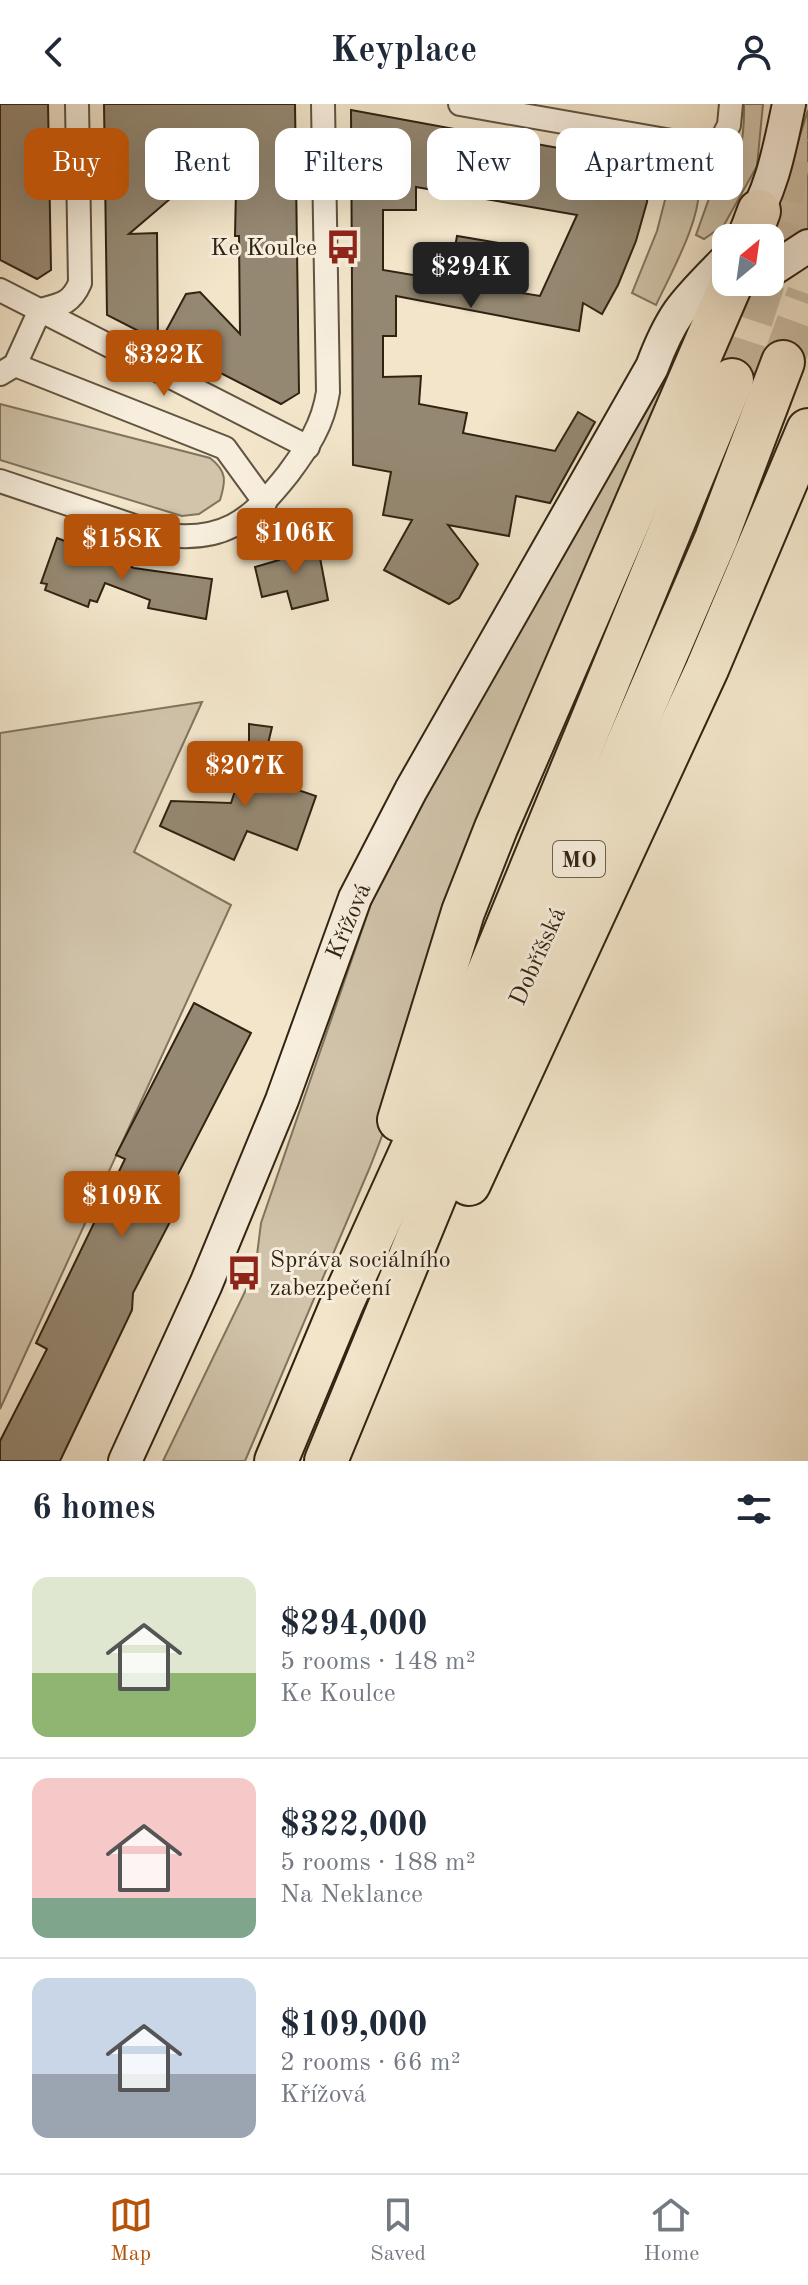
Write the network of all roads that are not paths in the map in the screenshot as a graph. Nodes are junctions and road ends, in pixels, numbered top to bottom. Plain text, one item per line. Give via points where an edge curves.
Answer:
1 (77, 104) edge
2 (323, 104) edge
3 (460, 104) edge
4 (731, 104) edge
5 (789, 104) edge
6 (752, 224) edge
7 (808, 246) edge
8 (784, 262) edge
9 (0, 290) edge
10 (714, 296) edge
11 (725, 296) edge
12 (40, 310) junction
13 (783, 362) tunnel mouth
14 (8, 370) edge
15 (732, 380) tunnel mouth
16 (808, 430) edge
17 (308, 447) junction
18 (0, 481) edge
19 (265, 503) junction
20 (343, 1301) junction
21 (370, 1354) junction
22 (125, 1461) edge
23 (276, 1461) edge
24 (326, 1461) edge

1 - 12 street via 80,283 64,304
2 - 17 street via 328,392 324,417
3 - 4 street via 717,149 729,125
5 - 6 street
7 - 8 street
9 - 12 street
10 - 22 street, Křížová via 652,367 355,898 282,1100
11 - 20 highway via 463,912
12 - 14 street
12 - 17 street
13 - 21 highway, Dobříšská / MO via 716,539
14 - 19 street via 225,448
15 - 20 highway, Dobříšská / MO via 452,1061
16 - 21 highway via 707,669 458,1207
17 - 19 street
18 - 19 street via 180,538 232,528
20 - 23 highway, Dobříšská / MO
21 - 24 highway, Dobříšská / MO

